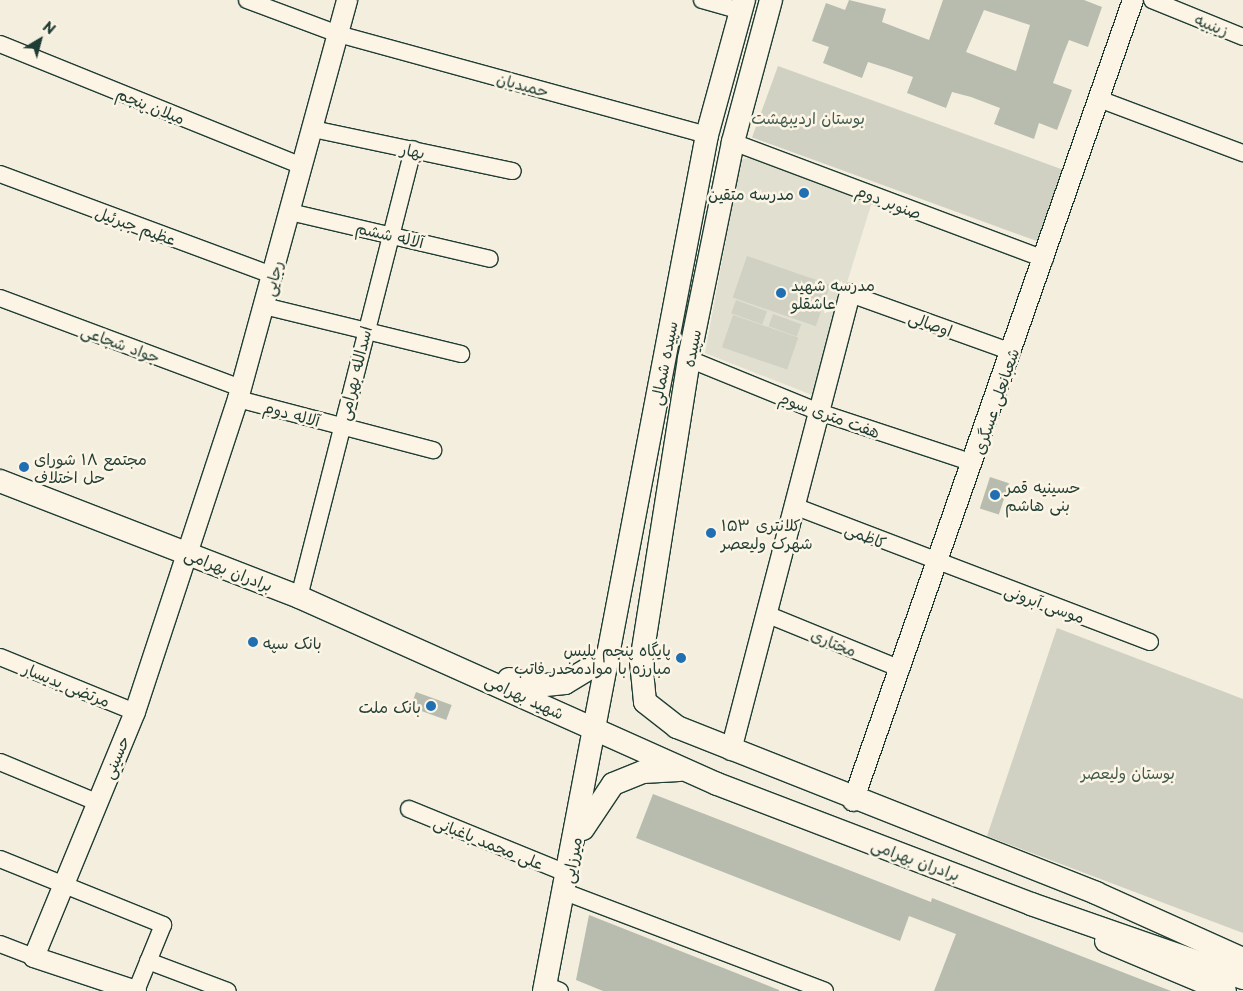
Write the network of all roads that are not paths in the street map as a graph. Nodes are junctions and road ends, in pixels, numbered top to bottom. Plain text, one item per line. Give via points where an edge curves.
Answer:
1 (247, 0) edge
2 (347, 0) edge
3 (702, 0) edge
4 (771, 0) edge
5 (1133, 0) edge
6 (1152, 0) edge
7 (742, 6) edge
8 (338, 34) junction
9 (1243, 37) edge
10 (0, 44) edge
11 (1099, 99) junction
12 (312, 128) junction
13 (707, 135) junction
14 (733, 142) junction
15 (413, 150) junction
16 (1243, 153) edge
17 (302, 166) junction
18 (513, 171) dead end
19 (0, 174) edge
20 (290, 212) junction
21 (390, 234) junction
22 (688, 238) junction
23 (712, 245) junction
24 (490, 259) dead end
25 (1045, 259) junction
26 (272, 275) junction
27 (850, 294) joint
28 (0, 298) edge
29 (264, 306) junction
30 (365, 332) junction
31 (1012, 352) junction
32 (461, 354) dead end
33 (688, 360) junction
34 (240, 393) junction
35 (819, 412) junction
36 (653, 416) junction
37 (679, 421) junction
38 (341, 426) junction
39 (433, 450) dead end
40 (973, 463) junction
41 (0, 481) edge
42 (794, 506) junction
43 (184, 552) junction
44 (939, 565) junction
45 (299, 597) junction
46 (766, 614) junction
47 (1150, 642) dead end
48 (0, 656) edge
49 (608, 657) junction
50 (455, 664) junction
51 (901, 669) junction
52 (645, 702) joint
53 (135, 712) junction
54 (595, 728) junction
55 (725, 748) junction
56 (0, 762) edge
57 (694, 774) junction
58 (853, 801) junction
59 (96, 802) junction
60 (409, 810) dead end
61 (574, 846) junction
62 (0, 858) edge
63 (567, 883) junction
64 (62, 884) junction
65 (1096, 893) junction
66 (1031, 904) junction
67 (1243, 942) edge
68 (0, 944) edge
69 (34, 957) junction
70 (1243, 959) edge
71 (148, 960) junction
72 (1243, 978) edge
73 (550, 989) edge
74 (136, 991) edge
75 (228, 991) edge
76 (825, 991) edge
77 (1225, 991) edge

1 - 8 street, حمیدیان
2 - 8 street, رجایی
3 - 7 street
4 - 14 main road, سپیده
5 - 11 street, شعبانعلی عسگری
6 - 9 street, زینبیه
7 - 13 main road, سپیده شمالی
8 - 12 street, رجایی
8 - 13 street, حمیدیان
10 - 17 street, میلان پنجم
11 - 16 street
11 - 25 street, شعبانعلی عسگری
12 - 15 street, بهار
12 - 17 street, رجایی
13 - 22 main road, سپیده شمالی
14 - 23 main road, سپیده
14 - 25 street, صنوبر دوم
15 - 18 street, بهار
15 - 21 street, اسدالله بهرامی
17 - 20 street, رجایی
19 - 26 street, عظیم جبرئیل
20 - 21 street, آلاله ششم
20 - 26 street, رجایی
21 - 24 street, آلاله ششم
21 - 30 street, اسدالله بهرامی
22 - 23 main road
22 - 36 main road, سپیده شمالی
23 - 33 main road, سپیده
25 - 31 street, شعبانعلی عسگری
26 - 29 street, رجایی
27 - 31 street, اوصالی
27 - 35 street
28 - 34 street, جواد شجاعی
29 - 30 street
29 - 34 street, رجایی
30 - 32 street
30 - 38 street, اسدالله بهرامی
31 - 40 street, شعبانعلی عسگری
33 - 35 street, هفت متری سوم
33 - 37 main road, سپیده
34 - 38 street, آلاله دوم
34 - 43 street, رجایی
35 - 40 street, هفت متری سوم
35 - 42 street
36 - 37 main road
36 - 49 main road, سپیده شمالی
37 - 52 main road, سپیده via 641,661
38 - 39 street, آلاله دوم
38 - 45 street, اسدالله بهرامی
40 - 44 street, شعبانعلی عسگری
41 - 43 main road, برادران بهرامی
42 - 44 street, کاظمی
42 - 46 street
43 - 45 main road, برادران بهرامی
43 - 53 street, حسینی
44 - 47 street, موسی آبرونی
44 - 51 street, شعبانعلی عسگری
45 - 50 main road, برادران بهرامی
46 - 51 street, مختاری
46 - 55 street
48 - 53 street, مرتضی بدیسار
49 - 50 main road via 590,672 565,682 536,686
49 - 54 main road, سپیده شمالی
50 - 54 main road, شهید بهرامی
51 - 58 street, شعبانعلی عسگری
52 - 55 main road, برادران بهرامی via 677,727
53 - 59 street, حسینی
54 - 57 main road, برادران بهرامی
54 - 61 main road, میرزایی
55 - 57 main road via 689,758
55 - 58 main road, برادران بهرامی
56 - 59 street
57 - 61 main road via 643,772 613,784
57 - 66 main road, برادران بهرامی
58 - 65 main road, برادران بهرامی
59 - 64 street, حسینی
60 - 63 street, علی محمد باغبانی
61 - 63 main road, میرزایی
62 - 64 street
63 - 73 main road, میرزایی
63 - 76 street, علی محمد باغبانی
64 - 69 street, حسینی
64 - 71 street via 163,925
65 - 67 main road
65 - 70 main road, برادران بهرامی
66 - 72 main road, برادران بهرامی
66 - 77 main road via 1134,954
68 - 69 street
69 - 74 street
71 - 74 street
71 - 75 street

